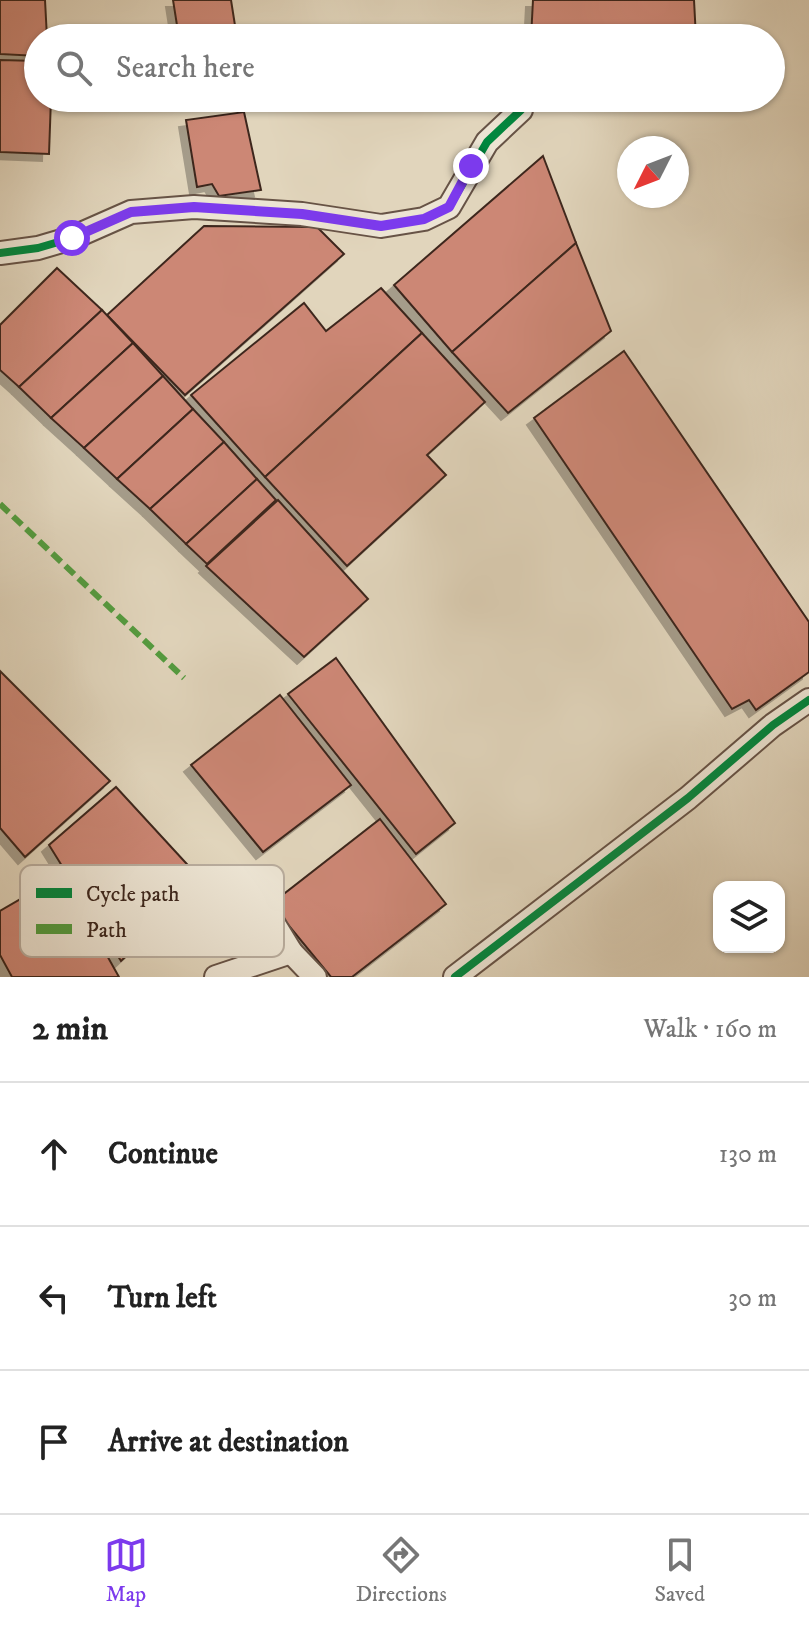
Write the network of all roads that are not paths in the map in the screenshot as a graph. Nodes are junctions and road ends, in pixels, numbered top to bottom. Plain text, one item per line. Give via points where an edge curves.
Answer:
1 (519, 112) edge
2 (0, 253) edge
3 (809, 700) edge
4 (284, 941) edge
5 (291, 952) junction
6 (284, 954) edge
7 (276, 957) edge
8 (216, 977) edge
9 (315, 977) edge
10 (455, 977) edge

1 - 2 street via 487,142 449,207 424,219 381,226 194,207 131,212 72,238
3 - 10 street
4 - 5 street
5 - 6 street
5 - 9 street
7 - 8 street

